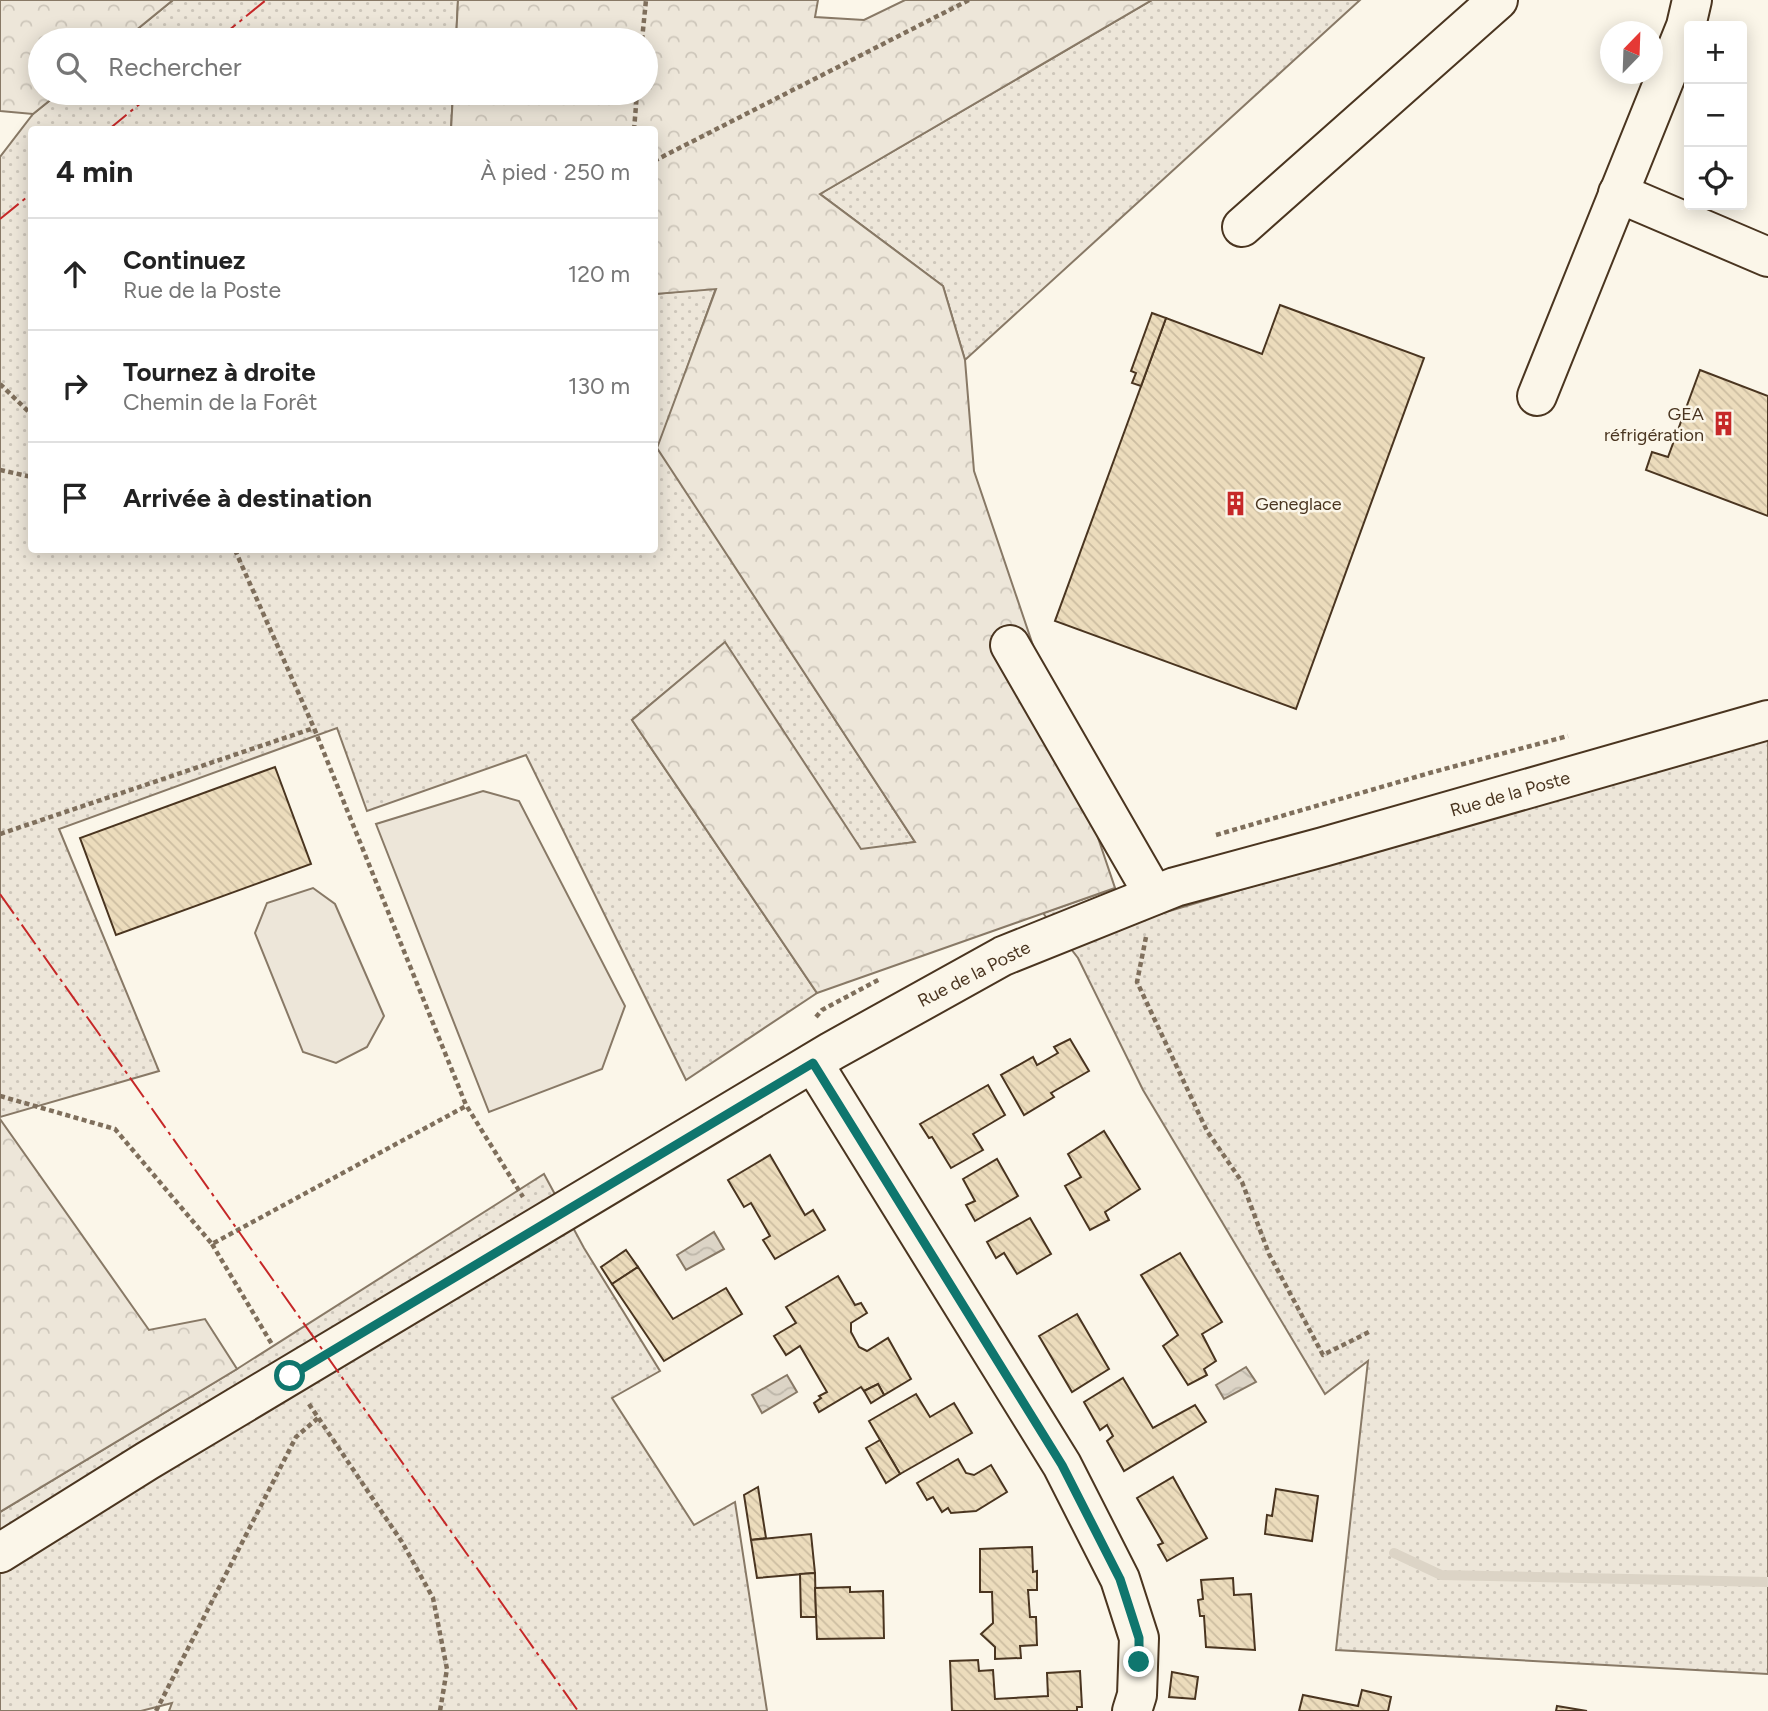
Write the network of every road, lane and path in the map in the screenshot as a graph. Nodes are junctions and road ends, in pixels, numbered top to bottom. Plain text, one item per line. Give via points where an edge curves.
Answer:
1 (646, 0) edge
2 (969, 0) edge
3 (1498, 0) edge
4 (1692, 0) edge
5 (643, 28) edge
6 (636, 105) edge
7 (634, 126) edge
8 (658, 159) edge
9 (1619, 192) junction
10 (1242, 227) dead end
11 (1768, 257) edge
12 (0, 384) edge
13 (1537, 396) dead end
14 (28, 411) edge
15 (0, 470) edge
16 (28, 476) edge
17 (236, 553) edge
18 (1010, 645) dead end
19 (1768, 720) edge
20 (314, 728) junction
21 (0, 834) edge
22 (1154, 895) junction
23 (813, 1063) junction
24 (0, 1096) edge
25 (466, 1105) junction
26 (541, 1226) junction
27 (212, 1244) junction
28 (1371, 1331) dead end
29 (290, 1376) junction
30 (318, 1418) junction
31 (0, 1553) edge
32 (156, 1711) edge
33 (440, 1711) edge
34 (1132, 1711) edge

1 - 5 path
2 - 8 path
3 - 10 street
4 - 9 street via 1686,26
6 - 7 path
9 - 11 street
9 - 13 street
12 - 14 path
15 - 16 path
17 - 20 path
18 - 22 street
19 - 22 street, Rue de la Poste
20 - 21 path
20 - 25 path
22 - 23 street, Rue de la Poste via 1003,956
22 - 28 path via 1137,982 1208,1131 1242,1182 1269,1254 1323,1355
23 - 26 street, Rue de la Poste
23 - 34 street via 1062,1465 1120,1579 1139,1638
24 - 27 path via 116,1129
25 - 26 path
25 - 27 path
26 - 29 street, Rue de la Poste
27 - 29 path
29 - 30 path
29 - 31 street, Rue de la Poste
30 - 32 path via 296,1437
30 - 33 path via 402,1542 433,1598 447,1668

